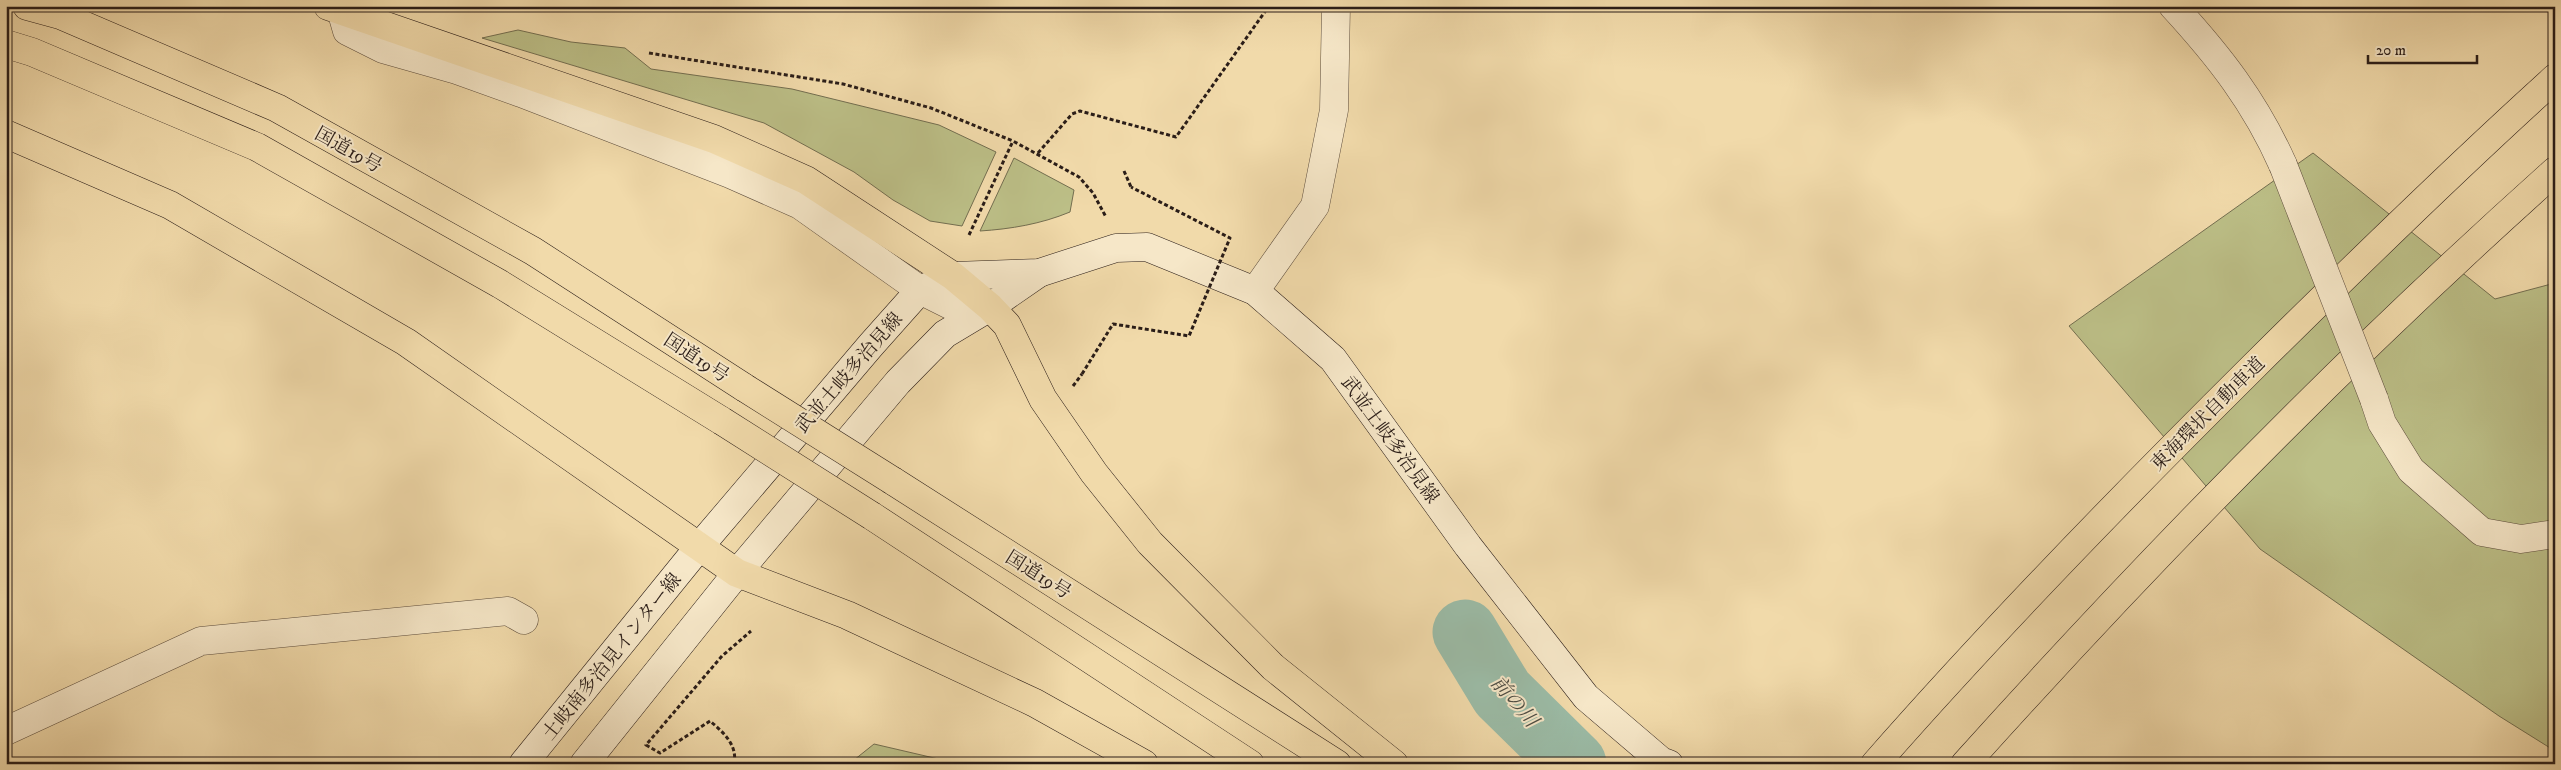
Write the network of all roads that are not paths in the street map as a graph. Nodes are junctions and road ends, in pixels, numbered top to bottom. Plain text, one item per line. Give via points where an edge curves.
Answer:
1 (27, 6) edge
2 (1336, 6) edge
3 (2173, 6) edge
4 (337, 7) edge
5 (6, 44) edge
6 (2555, 78) edge
7 (6, 134) edge
8 (2555, 171) edge
9 (1039, 273) junction
10 (953, 276) junction
11 (920, 290) junction
12 (1255, 291) junction
13 (990, 306) junction
14 (2555, 534) edge
15 (699, 547) junction
16 (737, 573) junction
17 (524, 620) dead end
18 (6, 731) edge
19 (523, 764) edge
20 (584, 764) edge
21 (1144, 764) edge
22 (1250, 764) edge
23 (1337, 764) edge
24 (1394, 764) edge
25 (1669, 764) edge
26 (1875, 764) edge
27 (1965, 764) edge

1 - 23 highway, 国道19号, bridge via 60,15 277,108 533,251
2 - 12 main road via 1334,110 1315,206
3 - 14 main road, bridge via 2236,80 2271,138 2382,422 2410,470 2482,532 2521,539
4 - 10 highway via 704,136 806,180
4 - 11 main road via 347,31 383,49 521,93 730,174 800,205
5 - 22 highway, bridge via 257,146 500,284 872,516
6 - 26 highway, 東海環状自動車道 via 2466,158 2154,465 2008,616
7 - 15 highway via 170,205 406,342
8 - 27 highway via 2223,488
9 - 10 main road, 武並土岐多治見線
9 - 12 main road, 武並土岐多治見線 via 1116,248 1147,246
9 - 13 main road, 武並土岐多治見線
10 - 11 main road, 武並土岐多治見線
10 - 13 highway
11 - 13 main road via 952,306
11 - 15 main road, 武並土岐多治見線 via 870,344
12 - 25 main road, 武並土岐多治見線 via 1333,359 1468,546 1586,697 1661,761
13 - 16 main road, 武並土岐多治見線 via 945,334 898,382
13 - 24 highway via 1008,325 1043,399 1094,473 1150,543 1273,666
15 - 16 highway
15 - 19 main road, 土岐南多治見インター線
16 - 20 main road
16 - 21 highway via 847,615 1026,699
17 - 18 main road via 508,611 202,641

